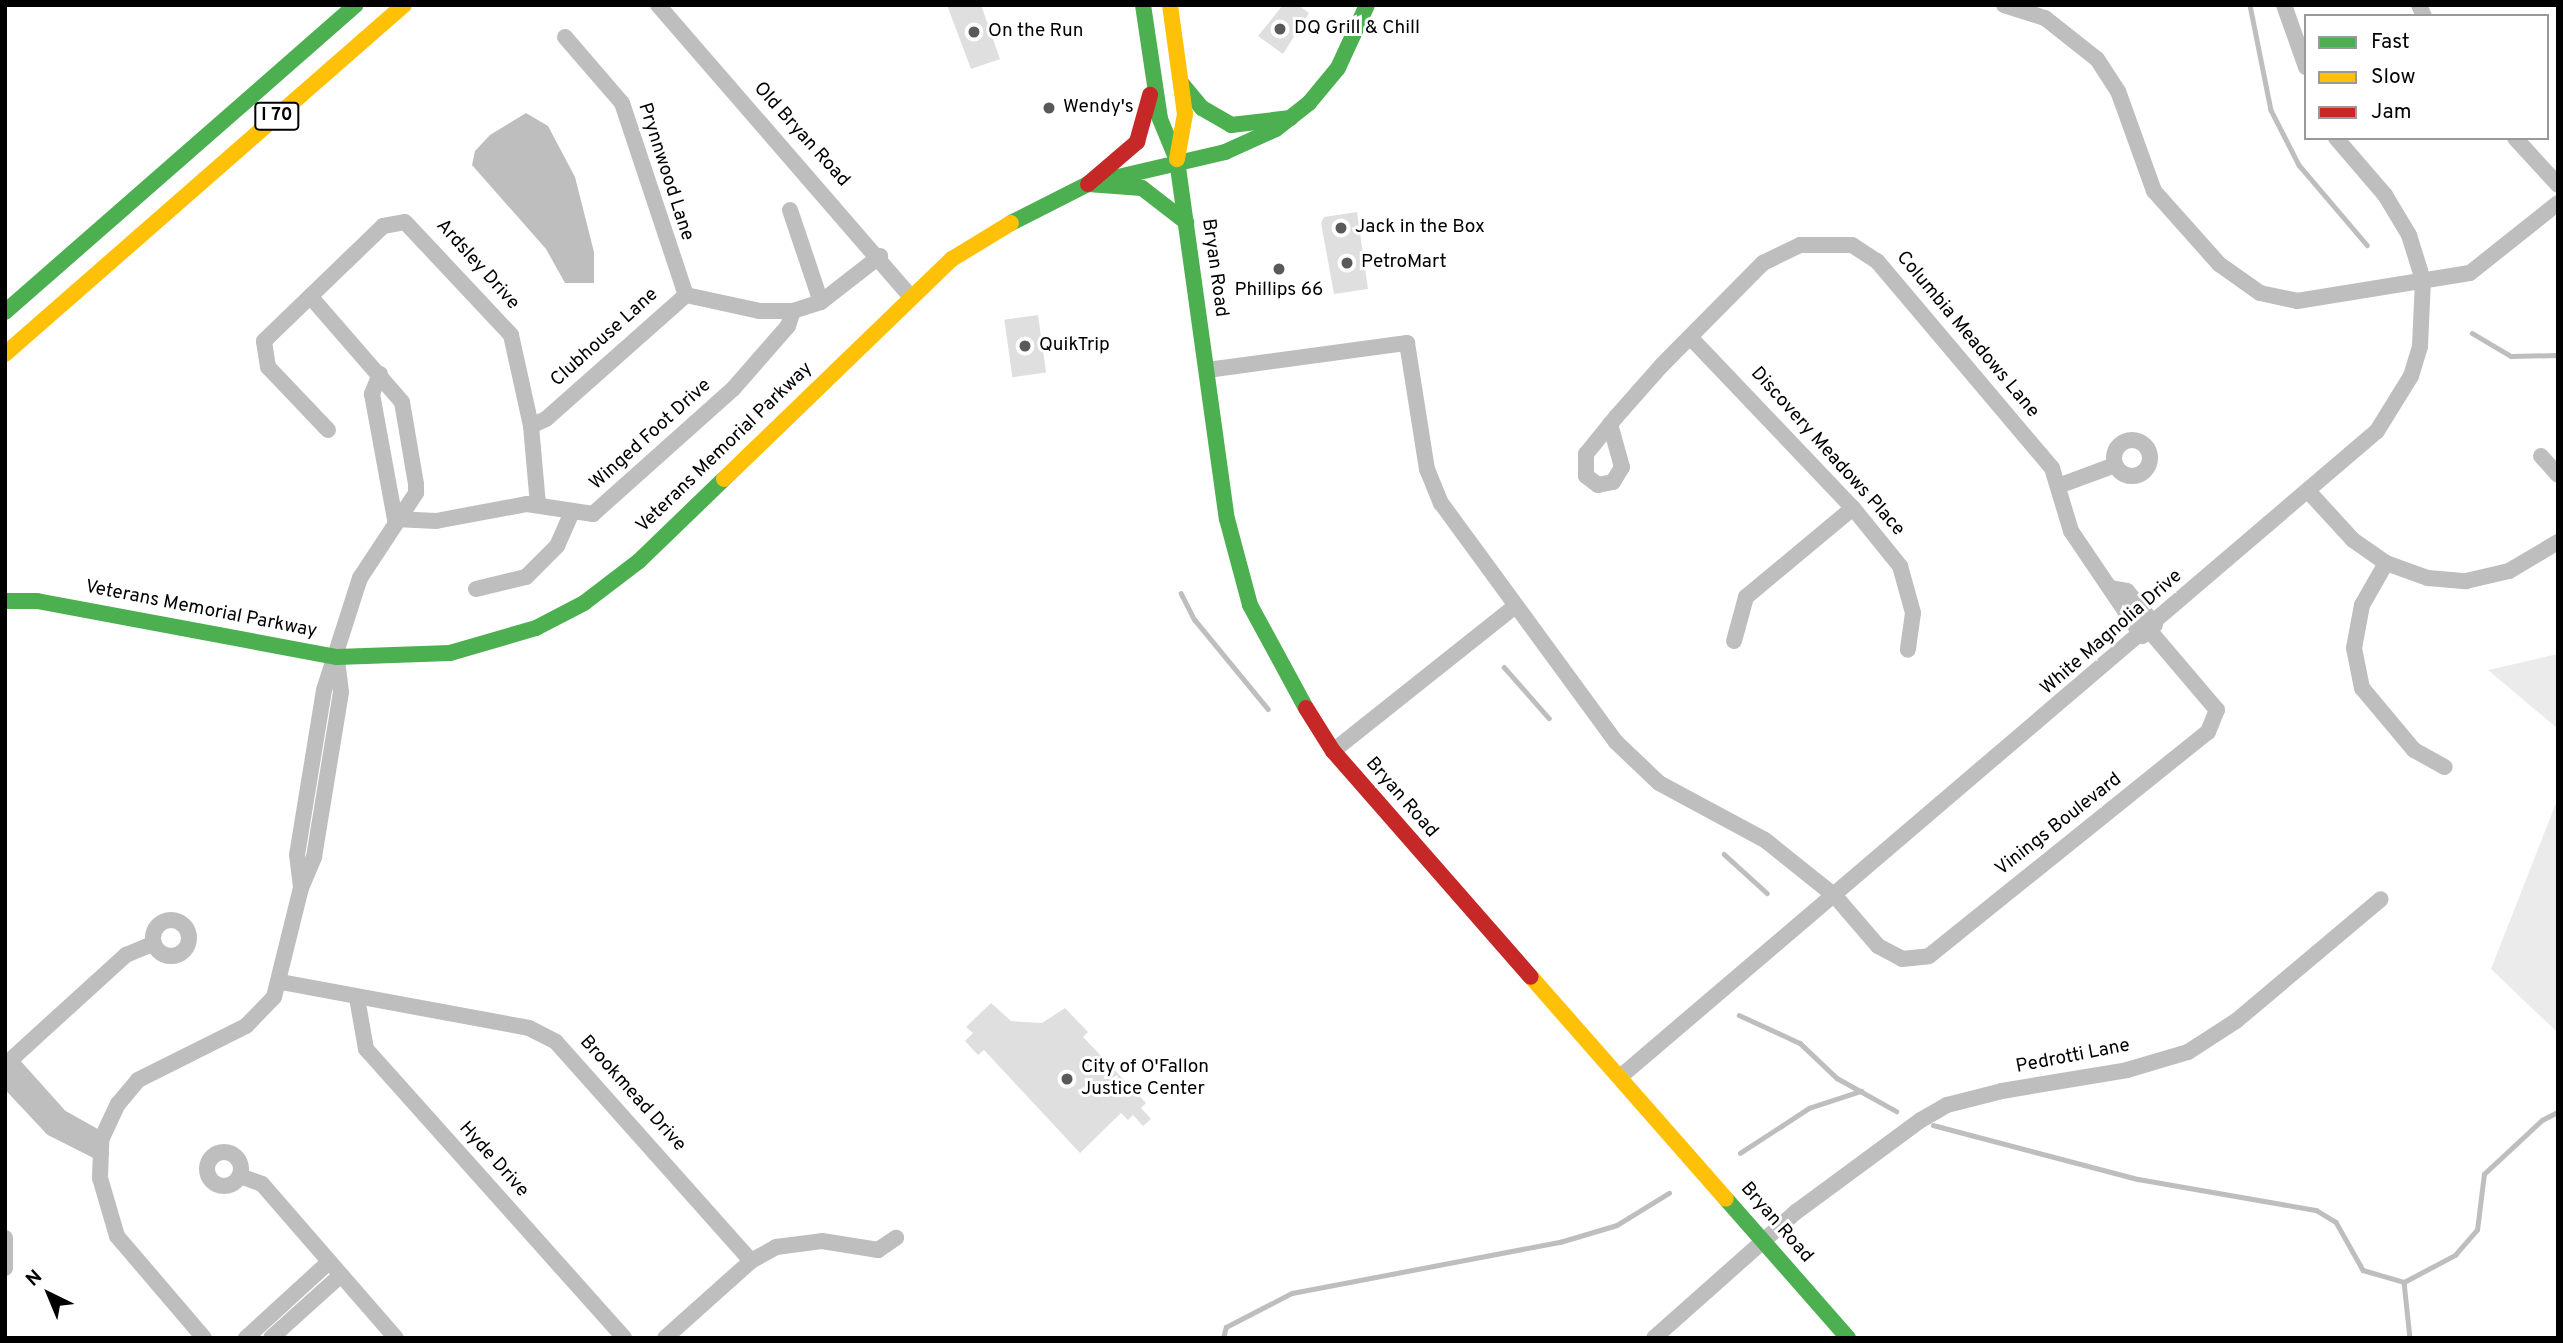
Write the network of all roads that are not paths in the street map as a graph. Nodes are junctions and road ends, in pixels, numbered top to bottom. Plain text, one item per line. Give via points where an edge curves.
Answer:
1 (344, 5) edge
2 (356, 5) edge
3 (404, 5) edge
4 (658, 5) edge
5 (1143, 5) edge
6 (1170, 5) edge
7 (1367, 5) edge
8 (2004, 5) edge
9 (2284, 5) edge
10 (565, 37) dead end
11 (296, 58) junction
12 (2304, 61) edge
13 (1154, 77) junction
14 (1181, 83) junction
15 (1292, 118) junction
16 (2338, 140) edge
17 (2517, 140) edge
18 (1177, 160) junction
19 (1088, 184) junction
20 (2558, 185) edge
21 (2558, 204) edge
22 (790, 210) dead end
23 (1186, 222) junction
24 (880, 256) junction
25 (2423, 280) junction
26 (686, 295) junction
27 (909, 295) junction
28 (310, 296) junction
29 (821, 302) junction
30 (793, 311) junction
31 (5, 312) edge
32 (1690, 337) junction
33 (5, 354) edge
34 (1207, 370) junction
35 (380, 374) junction
36 (1610, 424) dead end
37 (531, 426) junction
38 (328, 430) dead end
39 (2541, 456) dead end
40 (2116, 465) dead end
41 (2558, 475) edge
42 (2061, 485) junction
43 (2309, 492) junction
44 (538, 504) junction
45 (1853, 508) junction
46 (572, 513) junction
47 (395, 519) junction
48 (2558, 541) edge
49 (2386, 563) junction
50 (476, 589) dead end
51 (5, 601) edge
52 (1515, 606) junction
53 (2149, 631) junction
54 (1734, 641) dead end
55 (1908, 650) dead end
56 (337, 657) junction
57 (1333, 751) junction
58 (2445, 767) dead end
59 (1835, 897) junction
60 (2381, 899) dead end
61 (154, 943) dead end
62 (281, 982) junction
63 (356, 998) junction
64 (7, 1063) edge
65 (1620, 1077) junction
66 (5, 1078) edge
67 (101, 1147) junction
68 (240, 1176) dead end
69 (5, 1238) edge
70 (896, 1238) dead end
71 (1763, 1240) junction
72 (751, 1261) junction
73 (329, 1262) junction
74 (5, 1268) edge
75 (341, 1275) junction
76 (204, 1338) edge
77 (246, 1338) edge
78 (271, 1338) edge
79 (396, 1338) edge
80 (624, 1338) edge
81 (665, 1338) edge
82 (1654, 1338) edge
83 (1848, 1338) edge

1 - 11 main road
2 - 11 main road, I 70
3 - 33 main road, I 70
4 - 24 street, Old Bryan Road
5 - 13 main road, Bryan Road
6 - 14 main road, Bryan Road
7 - 15 main road, Veterans Memorial Parkway via 1338,68
8 - 25 street via 2045,18 2097,59 2118,91 2154,191 2241,282 2277,299 2297,301
9 - 12 street
10 - 26 street, Prynnwood Lane via 622,103
11 - 31 main road, I 70
13 - 18 main road, Bryan Road via 1160,119
13 - 19 main road via 1144,131 1115,166
14 - 15 main road via 1202,108 1231,125
14 - 18 main road, Bryan Road via 1185,114
15 - 18 main road, Veterans Memorial Parkway via 1233,149
16 - 25 street, White Magnolia Drive via 2403,225
17 - 20 street
18 - 19 main road, Veterans Memorial Parkway
18 - 23 main road, Bryan Road
19 - 23 main road via 1142,188
19 - 27 main road, Veterans Memorial Parkway via 989,234
21 - 25 street via 2483,267
22 - 29 street
23 - 34 main road, Bryan Road
24 - 27 street, Old Bryan Road
24 - 29 street
25 - 43 street, White Magnolia Drive via 2420,346 2403,391 2377,431
26 - 30 street, Clubhouse Lane via 760,311
26 - 37 street, Clubhouse Lane
27 - 56 main road, Veterans Memorial Parkway via 677,525 584,603 480,648 431,655
28 - 35 street
28 - 37 street, Ardsley Drive via 383,226 405,222 423,235 512,335
28 - 38 street via 264,341 263,359
29 - 30 street
30 - 46 street, Winged Foot Drive via 788,326 733,389 600,509
32 - 36 street, Columbia Meadows Lane
32 - 42 street, Columbia Meadows Lane via 1780,252 1824,242 1852,245 1877,261
32 - 45 street, Discovery Meadows Place
34 - 52 street via 1407,343 1427,469 1437,492
34 - 57 main road, Bryan Road via 1227,519 1250,606 1284,676
35 - 47 street via 372,394
35 - 47 street via 405,411 416,484 416,493
37 - 44 street, Ardsley Drive
39 - 41 street
40 - 42 street
42 - 53 street, Columbia Meadows Lane via 2071,531 2110,588 2127,591
43 - 49 street via 2353,540
43 - 53 street, White Magnolia Drive
44 - 46 street, Winged Foot Drive
44 - 47 street, Winged Foot Drive via 436,521
45 - 54 street via 1746,597
45 - 55 street, Discovery Meadows Place via 1900,566 1913,613
46 - 50 street via 557,546 526,576
47 - 56 street via 360,578
48 - 49 street via 2509,571 2466,581 2428,578
49 - 58 street via 2362,605 2354,648 2362,688 2414,750
51 - 56 main road, Veterans Memorial Parkway via 37,601
52 - 57 street
52 - 59 street via 1616,742 1659,783 1765,840
53 - 59 street, White Magnolia Drive
53 - 59 street, Vinings Boulevard via 2217,710 2208,732 1929,956 1902,960 1878,946
56 - 62 street via 324,690 297,855 301,888
57 - 65 main road, Bryan Road
59 - 65 street, White Magnolia Drive
60 - 71 street, Pedrotti Lane via 2236,1021 2188,1052 1947,1105
61 - 64 street via 126,955
62 - 63 street, Brookmead Drive
62 - 67 street via 246,1026 138,1080 118,1104
63 - 72 street, Brookmead Drive via 529,1028 556,1042
63 - 80 street, Hyde Drive via 366,1049
64 - 67 street via 60,1117
65 - 71 main road, Bryan Road
66 - 67 street via 52,1128
67 - 76 street via 104,1205 117,1236
68 - 73 street via 262,1184
69 - 74 street
70 - 72 street via 870,1251 801,1242 776,1247
71 - 82 street, Pedrotti Lane
71 - 83 main road, Bryan Road
72 - 81 street
73 - 75 street
73 - 77 street
75 - 78 street
75 - 79 street

